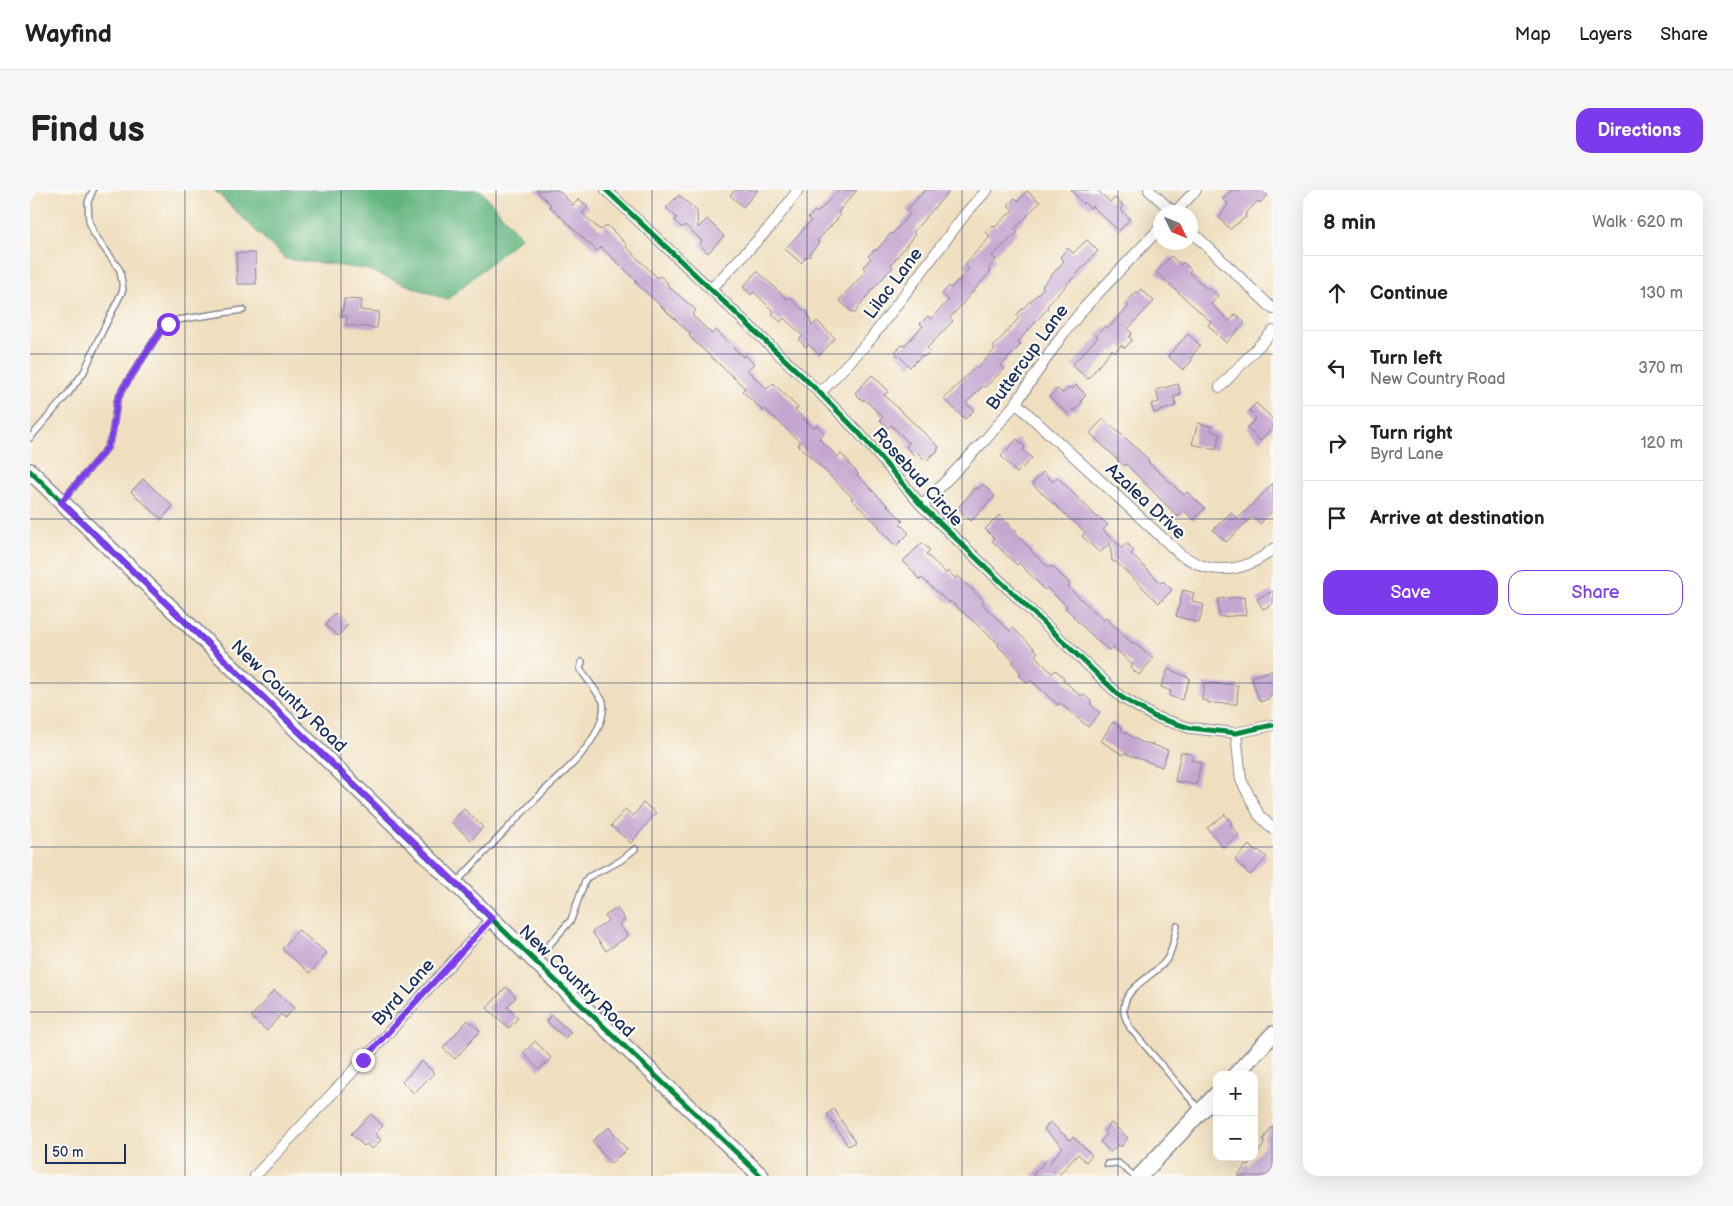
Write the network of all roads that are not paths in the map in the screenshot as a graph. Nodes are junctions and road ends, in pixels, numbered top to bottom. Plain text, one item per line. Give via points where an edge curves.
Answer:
1 (93, 190) edge
2 (606, 190) edge
3 (798, 190) edge
4 (987, 190) edge
5 (1149, 190) edge
6 (1196, 190) edge
7 (1166, 205) edge
8 (1181, 205) edge
9 (1153, 235) edge
10 (1198, 238) edge
11 (711, 289) junction
12 (1273, 308) edge
13 (243, 310) dead end
14 (1273, 331) edge
15 (1220, 387) dead end
16 (820, 393) junction
17 (1016, 403) junction
18 (30, 438) edge
19 (30, 471) edge
20 (61, 502) junction
21 (922, 506) junction
22 (1273, 549) edge
23 (582, 662) dead end
24 (1273, 725) edge
25 (1236, 733) junction
26 (1273, 829) edge
27 (635, 849) dead end
28 (456, 883) junction
29 (492, 918) junction
30 (1177, 926) dead end
31 (535, 961) junction
32 (1273, 1034) edge
33 (1239, 1071) edge
34 (1213, 1098) edge
35 (1201, 1112) junction
36 (1107, 1164) dead end
37 (257, 1175) edge
38 (761, 1176) edge
39 (1134, 1176) edge
40 (1140, 1176) edge

1 - 18 lane via 88,202 89,221 94,234 120,270 123,290 84,372
2 - 11 street, Rosebud Circle
3 - 11 street via 772,225
4 - 16 street, Lilac Lane via 870,340
5 - 7 street
6 - 8 street
9 - 17 street, Buttercup Lane via 1084,308
10 - 12 street
11 - 16 street, Rosebud Circle
13 - 20 lane via 177,320 161,330 119,396 107,448
14 - 15 street
16 - 21 street, Rosebud Circle
17 - 21 street, Buttercup Lane
17 - 22 street, Azalea Drive via 1181,555 1206,567 1233,569 1261,559
19 - 20 street, New Country Road
20 - 28 street, New Country Road
21 - 25 street, Rosebud Circle via 1121,697 1164,720 1190,728
23 - 28 lane via 580,669 604,706 600,724 591,740 582,754
24 - 25 street, Rosebud Circle
25 - 26 street via 1242,780 1259,815
27 - 31 lane via 620,861 588,877 571,920
28 - 29 street, New Country Road
29 - 31 street, New Country Road
29 - 37 street, Byrd Lane
30 - 35 lane via 1168,958 1136,987 1126,1000 1124,1012 1130,1028
31 - 38 street, New Country Road
32 - 33 street
34 - 35 street
35 - 40 street
36 - 39 lane via 1118,1163

